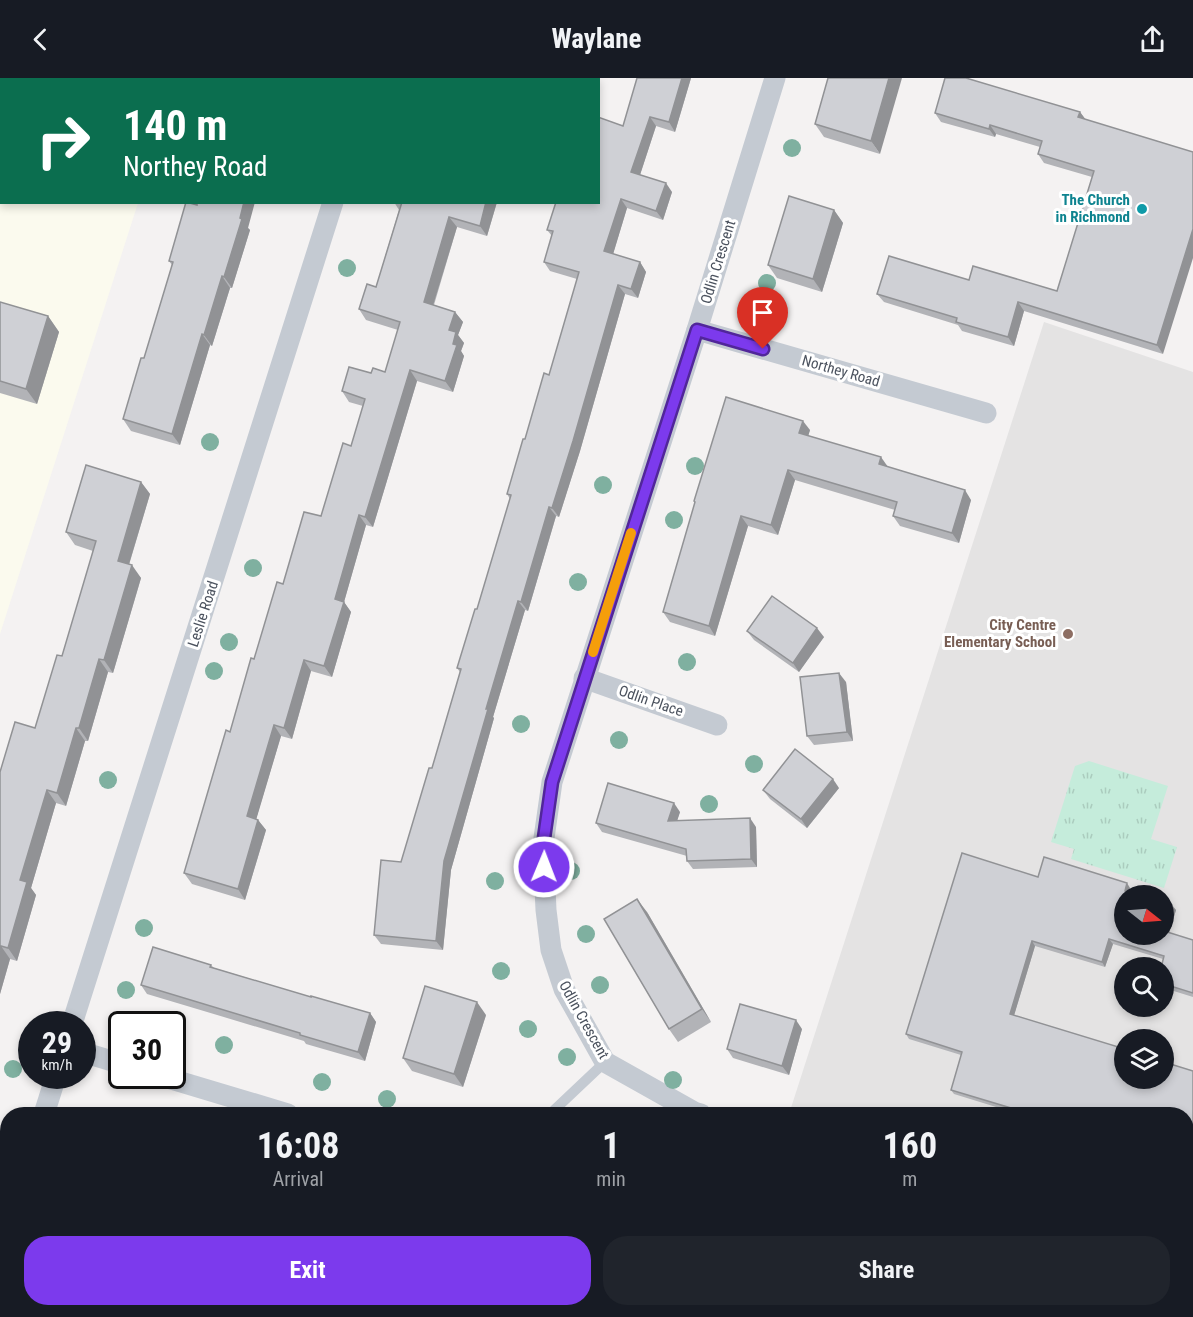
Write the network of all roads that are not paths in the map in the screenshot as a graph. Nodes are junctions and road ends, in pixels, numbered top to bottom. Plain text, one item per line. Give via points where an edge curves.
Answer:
1 (775, 78) edge
2 (332, 204) edge
3 (697, 330) junction
4 (986, 412) dead end
5 (585, 678) junction
6 (717, 724) dead end
7 (76, 1011) edge
8 (605, 1062) junction
9 (186, 1084) edge
10 (53, 1089) edge
11 (46, 1107) edge
12 (264, 1107) edge
13 (557, 1107) edge
14 (685, 1107) edge

1 - 3 street, Odlin Crescent
2 - 7 street, Leslie Road
3 - 4 street, Northey Road
3 - 5 street, Odlin Crescent
5 - 6 street, Odlin Place
5 - 8 street, Odlin Crescent via 552,782 543,845 546,910 551,950 564,989
8 - 13 lane
8 - 14 street, Odlin Crescent
9 - 12 street
10 - 11 street

